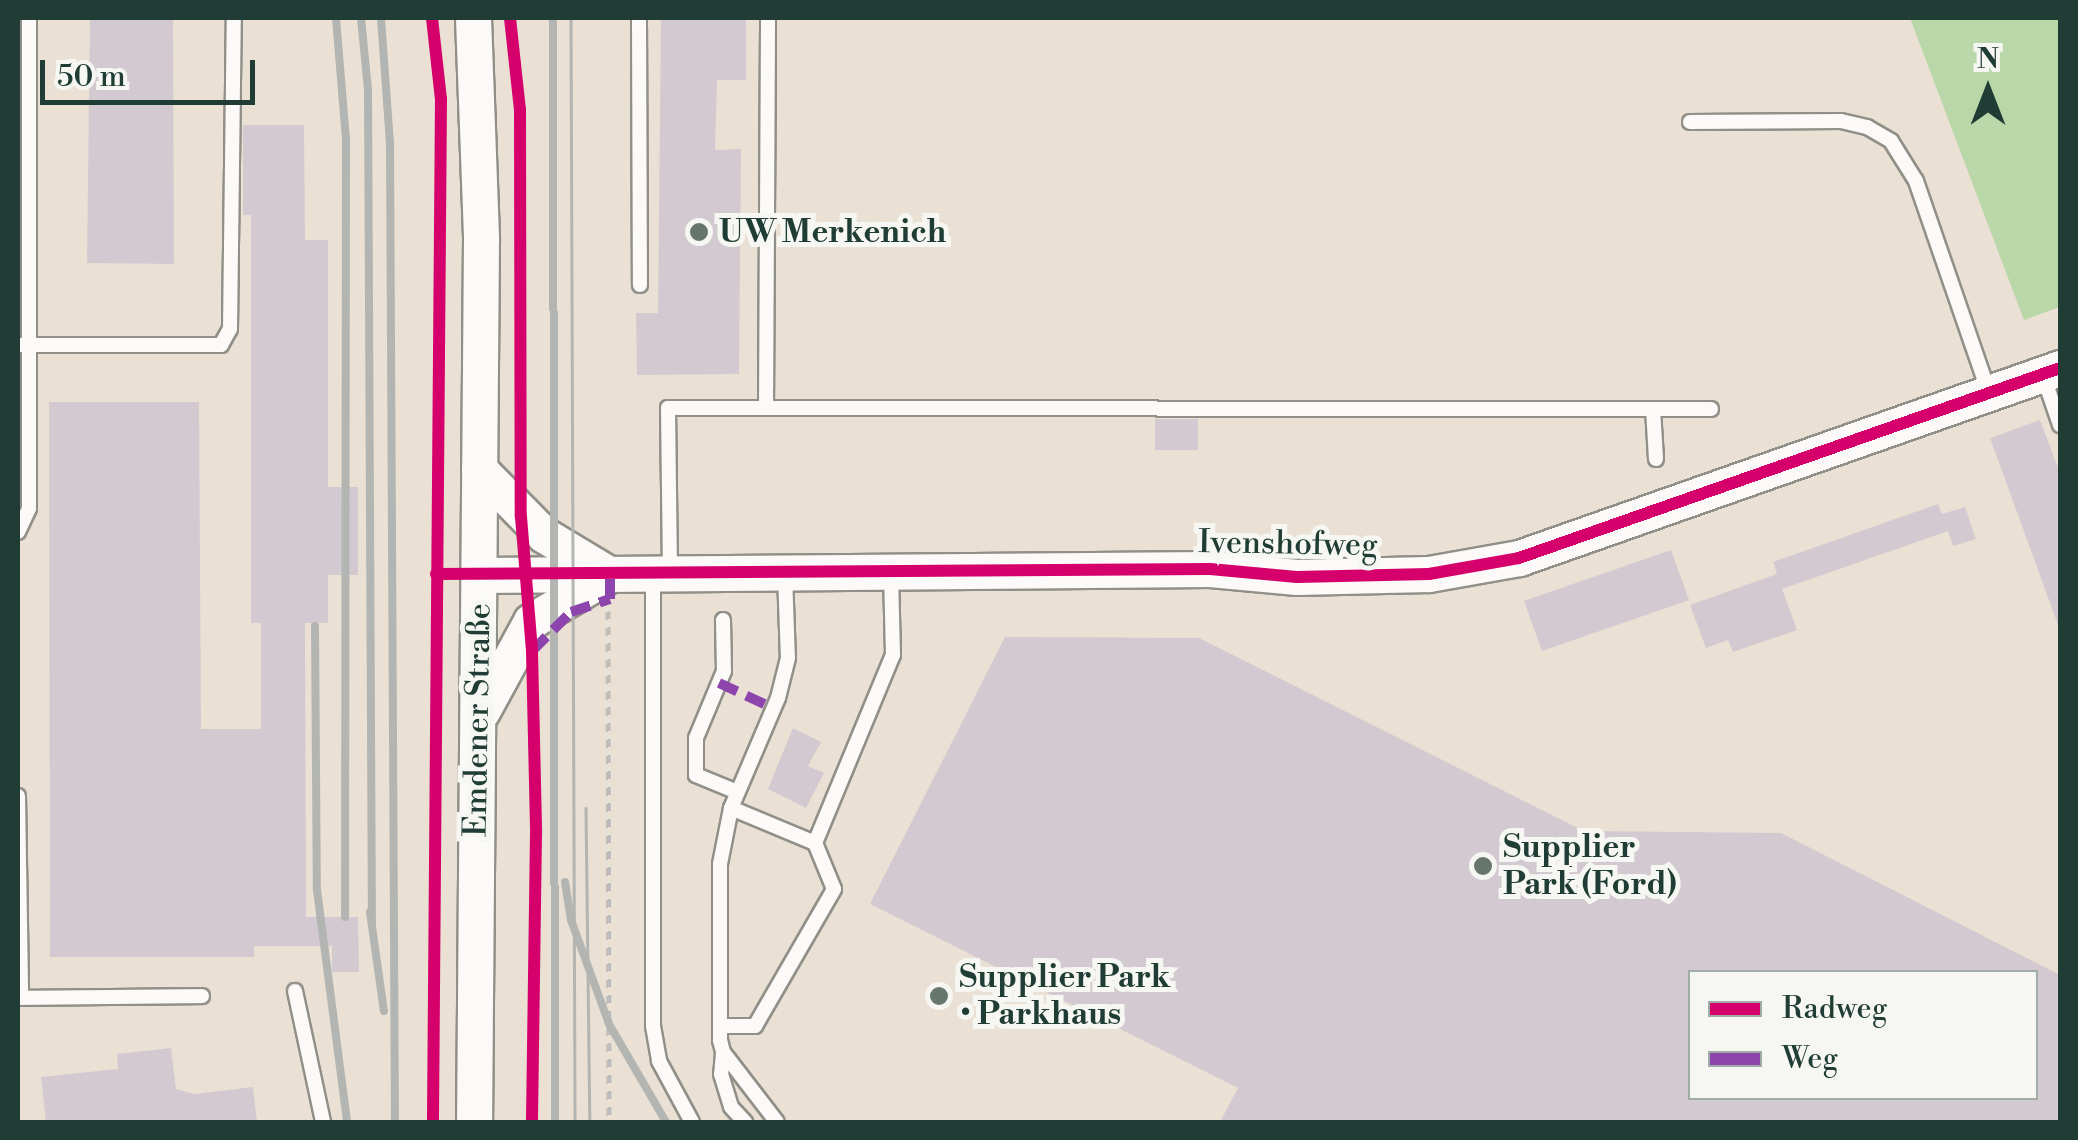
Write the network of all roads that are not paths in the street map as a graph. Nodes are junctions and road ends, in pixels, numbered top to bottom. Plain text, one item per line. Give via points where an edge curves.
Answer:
1 (29, 18) edge
2 (234, 18) edge
3 (473, 18) edge
4 (639, 18) edge
5 (768, 18) edge
6 (23, 38) edge
7 (1690, 122) dead end
8 (640, 285) dead end
9 (25, 345) edge
10 (2052, 371) edge
11 (1988, 393) junction
12 (766, 408) junction
13 (1653, 408) junction
14 (1711, 408) dead end
15 (2060, 425) edge
16 (1656, 459) dead end
17 (479, 469) junction
18 (18, 532) edge
19 (890, 571) junction
20 (784, 572) junction
21 (662, 574) junction
22 (479, 575) junction
23 (613, 590) junction
24 (723, 620) dead end
25 (478, 718) junction
26 (737, 792) junction
27 (18, 796) edge
28 (731, 808) junction
29 (816, 843) junction
30 (296, 991) dead end
31 (202, 996) dead end
32 (20, 998) edge
33 (720, 1026) junction
34 (723, 1052) junction
35 (323, 1122) edge
36 (474, 1122) edge
37 (692, 1122) edge
38 (745, 1122) edge
39 (776, 1122) edge

1 - 6 lane
2 - 9 lane via 230,329 222,345
3 - 17 street, Emdener Straße via 480,149
4 - 8 lane
5 - 12 lane
6 - 9 lane
7 - 11 lane via 1841,121 1867,126 1891,141 1916,181
9 - 18 lane via 29,508
10 - 11 street, Ivenshofweg
10 - 15 lane
11 - 19 street, Ivenshofweg via 1519,558 1429,574
12 - 13 lane
12 - 21 lane via 668,408
13 - 14 lane
13 - 16 lane
17 - 22 street, Emdener Straße
17 - 23 street via 544,536
19 - 20 street, Ivenshofweg
19 - 29 lane via 893,655
20 - 21 street, Ivenshofweg
20 - 26 lane via 788,658
21 - 23 street, Ivenshofweg
21 - 37 lane via 653,1026 659,1060
22 - 23 street, Ivenshofweg
22 - 25 street, Emdener Straße
23 - 25 street via 577,590 531,621
24 - 26 lane via 724,671 696,738 696,775
25 - 36 street, Emdener Straße
26 - 28 lane
27 - 32 lane
28 - 29 lane
28 - 33 lane via 720,864
29 - 33 lane via 834,890 755,1026
30 - 35 lane
31 - 32 lane
33 - 34 lane
34 - 38 lane via 730,1107
34 - 39 lane

